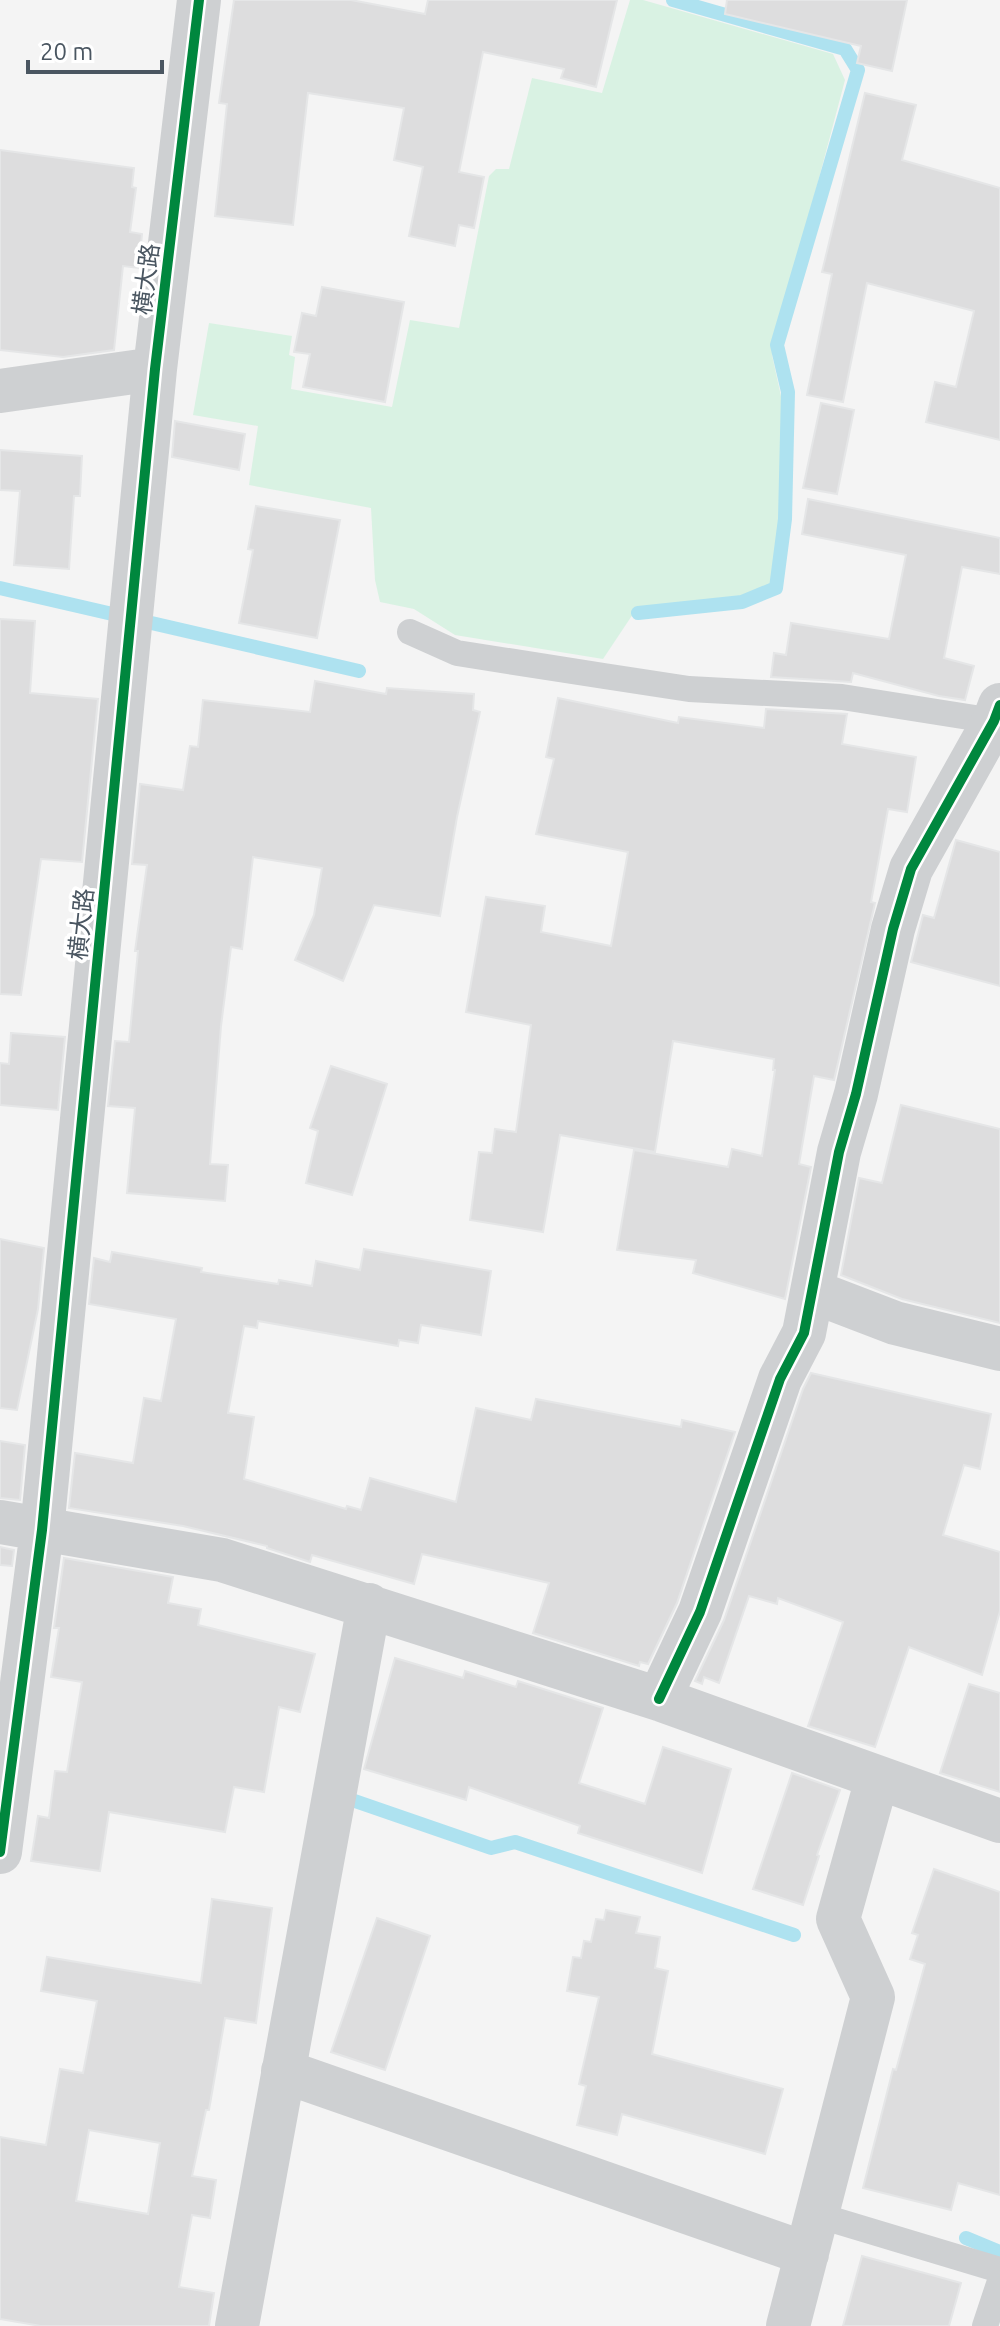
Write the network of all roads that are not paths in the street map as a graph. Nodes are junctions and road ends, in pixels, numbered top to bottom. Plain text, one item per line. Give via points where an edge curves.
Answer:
1 (199, 0) edge
2 (155, 369) junction
3 (0, 391) edge
4 (410, 632) dead end
5 (998, 716) edge
6 (814, 1292) junction
7 (1000, 1349) edge
8 (0, 1522) edge
9 (42, 1530) junction
10 (369, 1605) junction
11 (659, 1699) junction
12 (877, 1779) junction
13 (1000, 1821) edge
14 (0, 1852) edge
15 (283, 2071) junction
16 (812, 2234) junction
17 (1000, 2270) edge
18 (1000, 2281) edge
19 (237, 2326) edge
20 (788, 2326) edge
21 (985, 2326) edge

1 - 2 street, 横大路
2 - 3 street
2 - 9 street, 横大路
4 - 5 lane via 457,653 689,689 842,697
5 - 6 street via 911,869 839,1152
6 - 7 street via 895,1323
6 - 11 street via 804,1333 780,1379 700,1612
8 - 9 street
9 - 10 street via 222,1560
9 - 14 street, 横大路
10 - 11 street
10 - 15 street
11 - 12 street
12 - 13 street
12 - 16 street via 838,1919 873,1997
15 - 16 street
15 - 19 street
16 - 17 lane
16 - 20 street
18 - 21 lane

